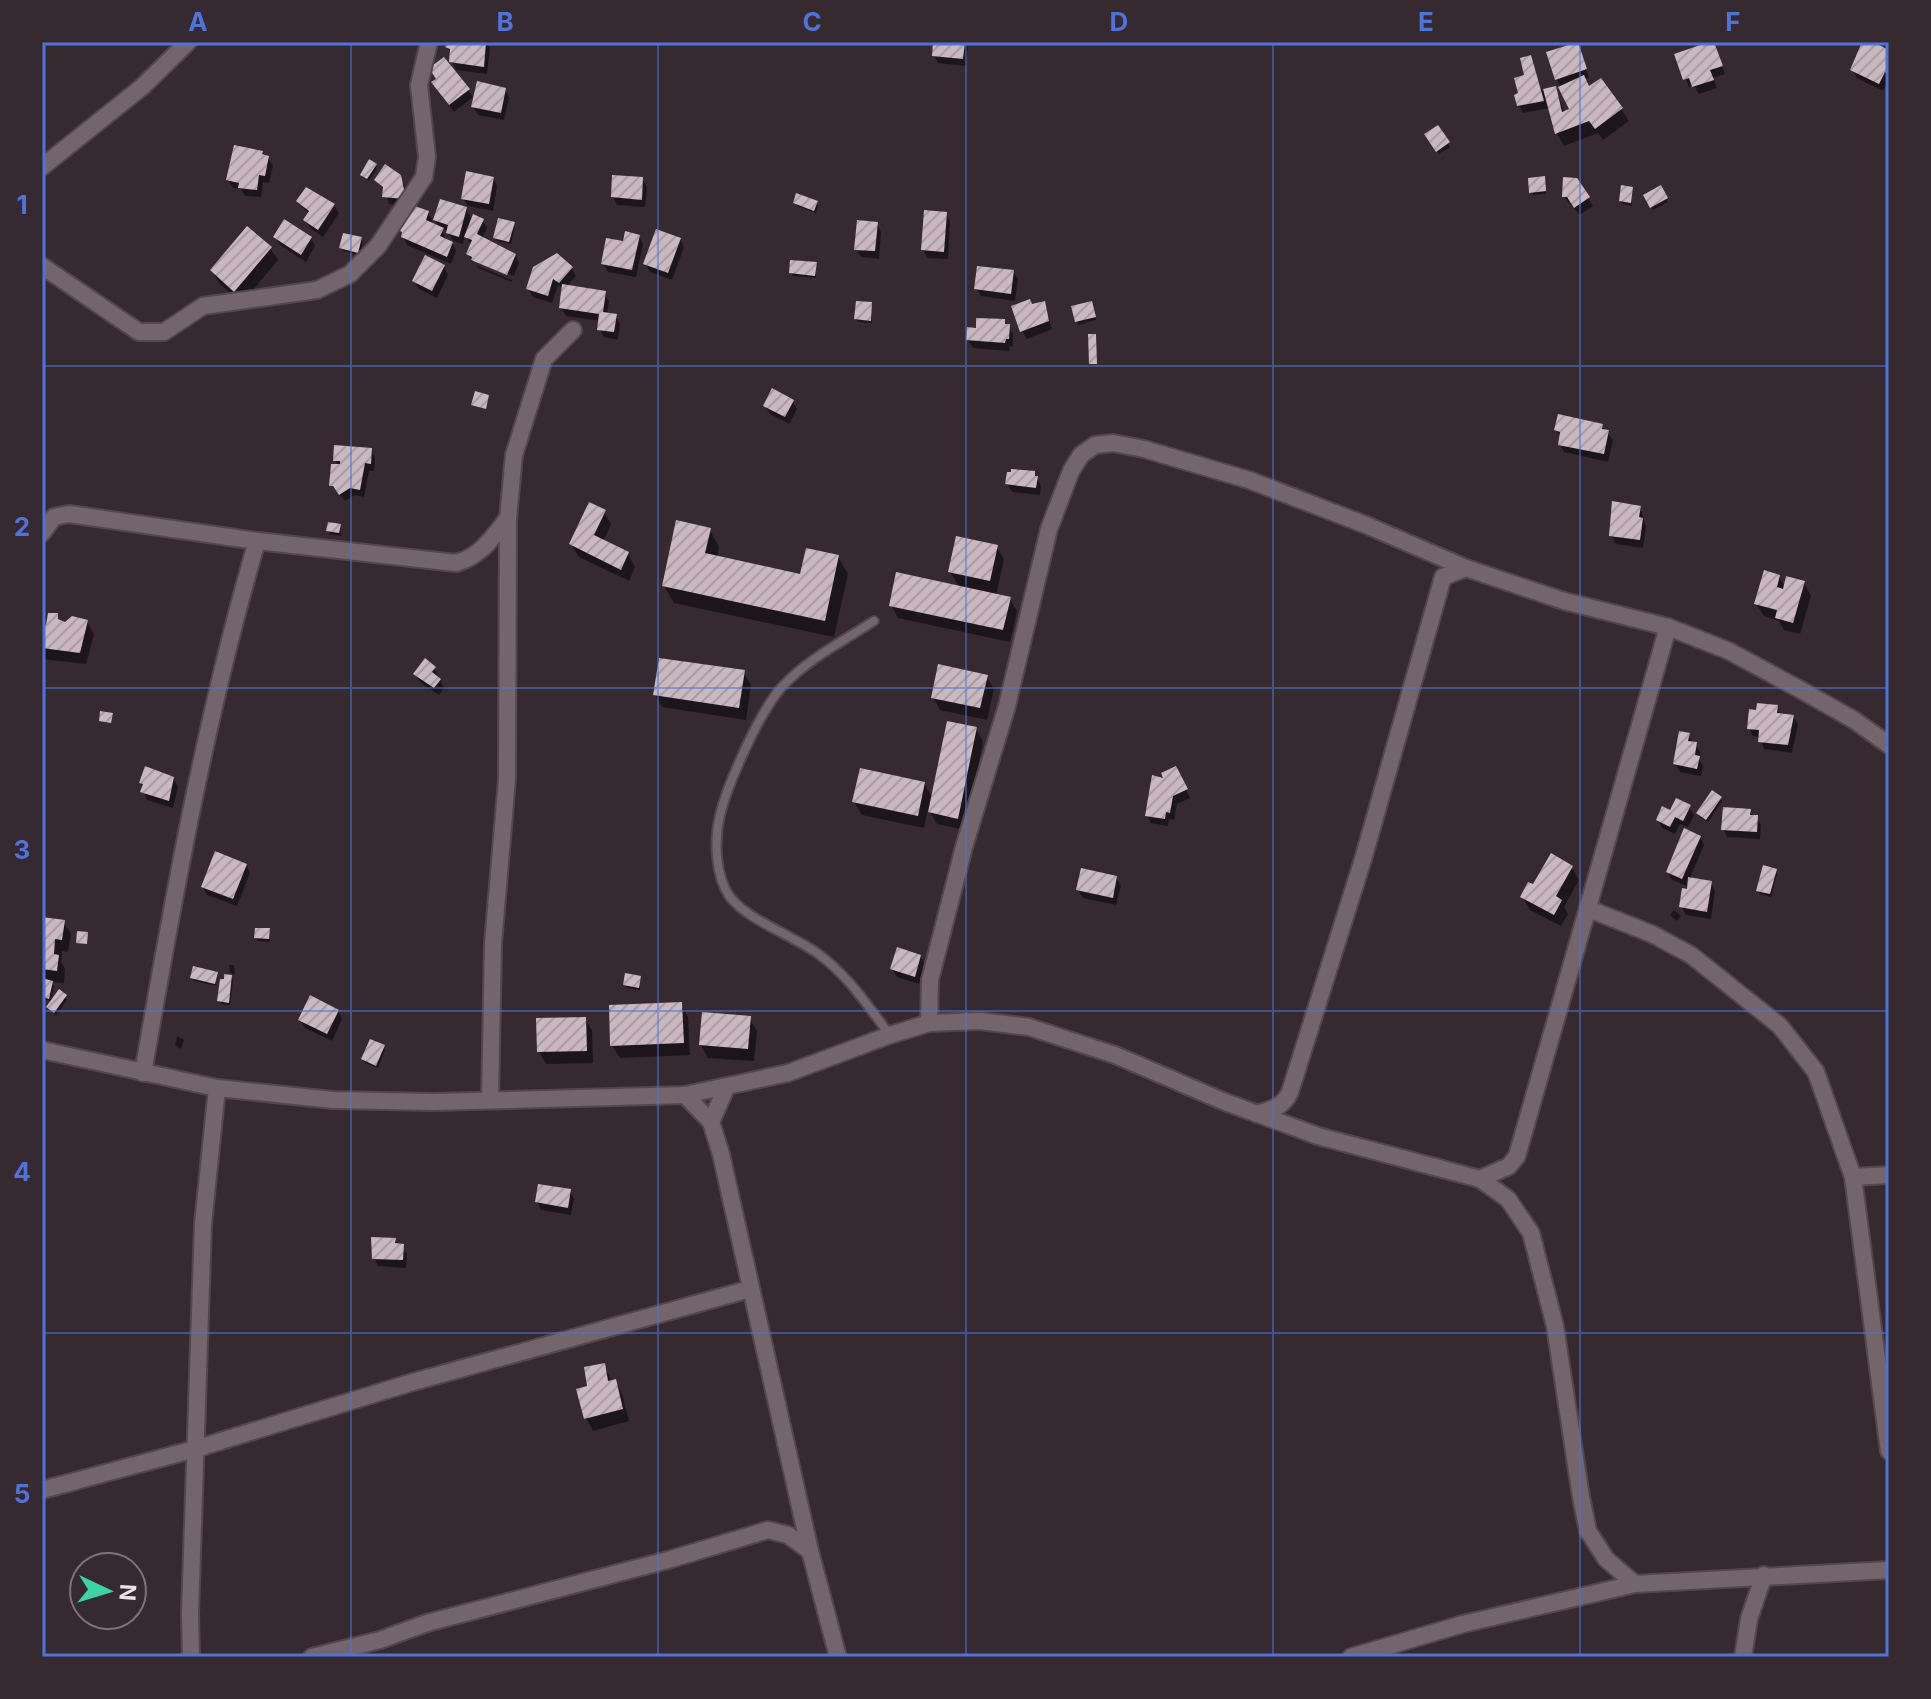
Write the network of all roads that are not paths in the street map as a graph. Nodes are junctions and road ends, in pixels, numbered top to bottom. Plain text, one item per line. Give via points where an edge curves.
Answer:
1 (188, 42) edge
2 (429, 42) edge
3 (42, 167) edge
4 (42, 266) edge
5 (573, 330) dead end
6 (508, 518) junction
7 (42, 533) edge
8 (257, 541) junction
9 (1466, 568) junction
10 (874, 621) dead end
11 (1668, 627) junction
12 (1889, 745) edge
13 (1589, 909) junction
14 (929, 1023) junction
15 (890, 1035) junction
16 (42, 1050) edge
17 (143, 1073) junction
18 (217, 1088) junction
19 (726, 1088) junction
20 (685, 1095) junction
21 (490, 1100) junction
22 (1257, 1114) junction
23 (711, 1122) junction
24 (1889, 1175) edge
25 (1853, 1177) junction
26 (1480, 1179) junction
27 (750, 1289) junction
28 (195, 1449) junction
29 (1889, 1451) edge
30 (42, 1490) edge
31 (810, 1551) junction
32 (1889, 1570) edge
33 (1764, 1575) junction
34 (1635, 1584) junction
35 (191, 1657) edge
36 (312, 1657) edge
37 (838, 1657) edge
38 (1351, 1657) edge
39 (1743, 1657) edge

1 - 3 street via 142,87
2 - 4 street via 419,85 427,157 424,177 378,246 350,274 317,290 203,306 164,332 150,334 139,332
5 - 6 street via 544,359 538,374 514,455
6 - 8 street via 482,550 456,563
6 - 21 street via 507,779 493,944
7 - 8 street via 54,517 69,514
8 - 17 street via 194,795
9 - 11 street via 1564,601
9 - 14 street via 1366,525 1189,462 1113,443 1095,445 1081,455 1049,529 1007,706 930,980
9 - 22 street via 1443,577 1290,1092 1278,1107
10 - 15 lane via 779,689 736,773 720,815 716,847 721,878 741,909 817,953 849,979
11 - 12 street via 1789,683
11 - 13 street
13 - 25 street via 1691,955 1780,1026 1816,1072
13 - 26 street via 1517,1156 1509,1166
14 - 15 street
14 - 22 street via 980,1021 1029,1027 1115,1055
15 - 19 street via 788,1073
16 - 17 street
17 - 18 street
18 - 21 street via 333,1100
18 - 28 street via 203,1224
19 - 20 street
19 - 23 street
20 - 21 street
20 - 23 street
22 - 26 street via 1318,1136
23 - 27 street
24 - 25 street
25 - 29 street
26 - 34 street via 1508,1199 1531,1233 1555,1326 1588,1531 1606,1559
27 - 28 street
27 - 31 street
28 - 30 street
28 - 35 street
31 - 36 street via 788,1535 768,1530
31 - 37 street
32 - 33 street
33 - 34 street
33 - 39 street
34 - 38 street via 1463,1624

